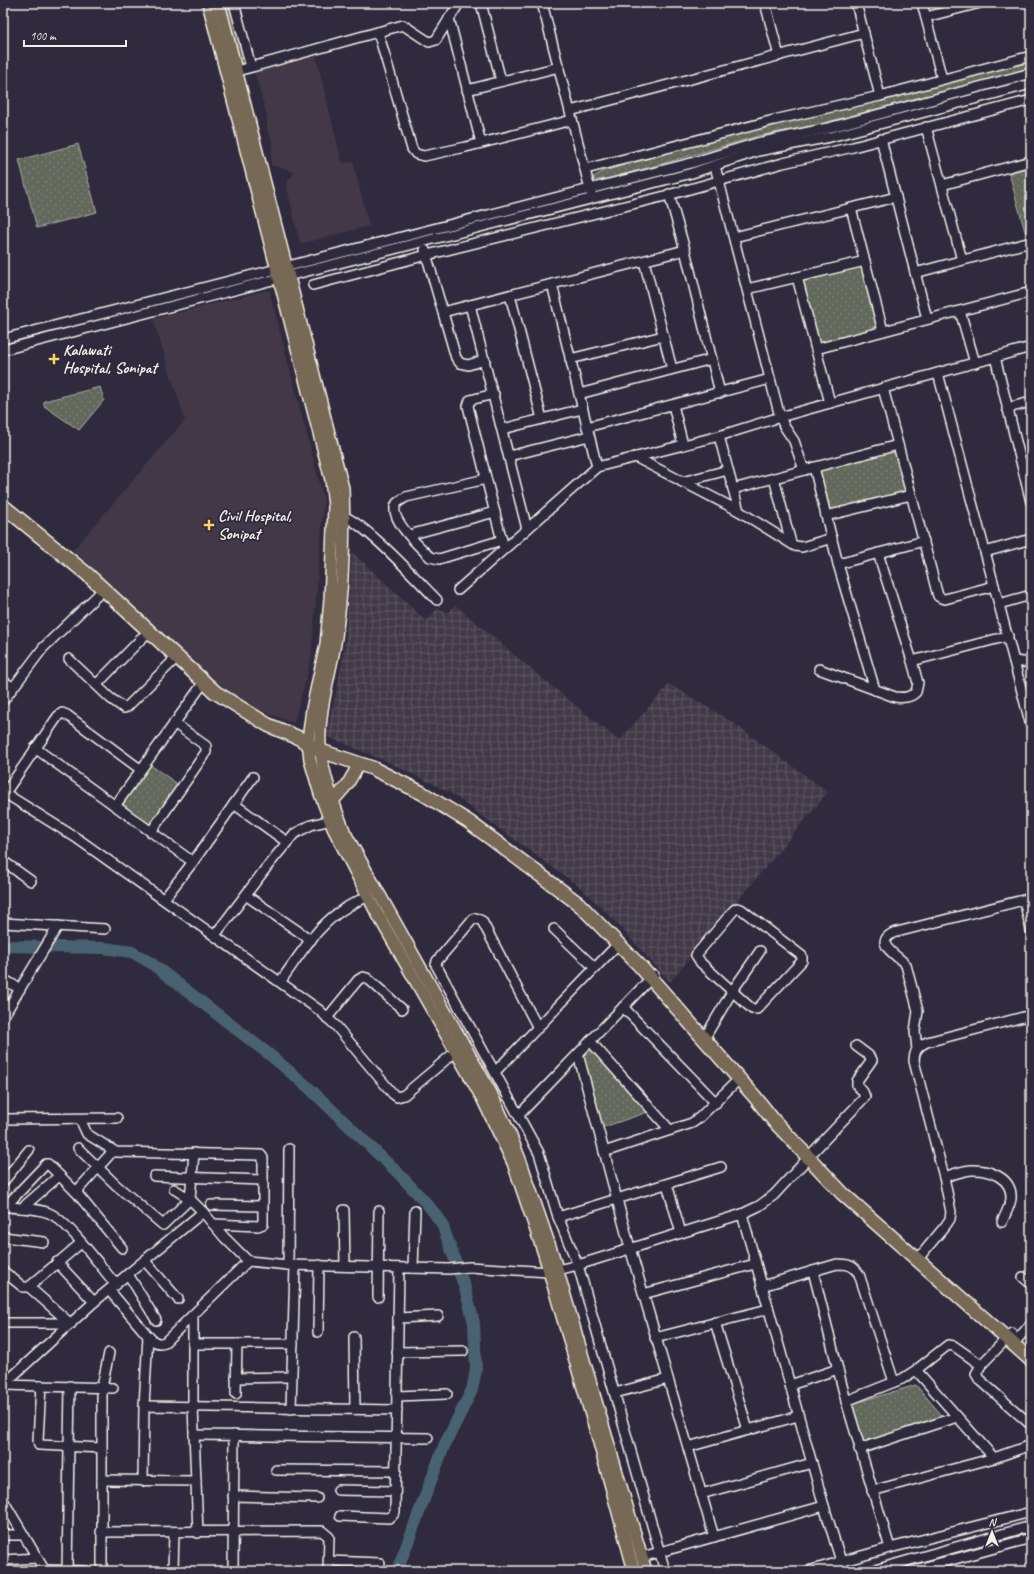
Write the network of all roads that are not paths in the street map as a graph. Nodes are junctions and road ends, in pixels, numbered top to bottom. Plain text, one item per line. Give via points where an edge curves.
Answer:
1 (208, 3) edge
2 (219, 3) edge
3 (234, 3) edge
4 (459, 3) edge
5 (481, 3) edge
6 (542, 3) edge
7 (765, 3) edge
8 (856, 3) edge
9 (922, 3) edge
10 (980, 3) edge
11 (955, 6) edge
12 (926, 17) junction
13 (449, 18) junction
14 (378, 32) junction
15 (864, 34) junction
16 (779, 56) junction
17 (1031, 56) edge
18 (251, 67) junction
19 (559, 67) junction
20 (231, 73) junction
21 (1031, 73) edge
22 (942, 79) junction
23 (501, 81) junction
24 (1031, 84) edge
25 (467, 90) junction
26 (880, 96) junction
27 (1031, 100) edge
28 (570, 111) junction
29 (572, 120) junction
30 (926, 128) junction
31 (881, 139) junction
32 (480, 143) junction
33 (698, 161) junction
34 (1031, 162) edge
35 (715, 166) junction
36 (586, 169) junction
37 (700, 170) junction
38 (720, 180) junction
39 (942, 185) junction
40 (590, 189) junction
41 (669, 194) junction
42 (896, 197) junction
43 (592, 198) junction
44 (851, 208) junction
45 (420, 232) junction
46 (734, 237) junction
47 (423, 242) junction
48 (1031, 242) edge
49 (685, 250) junction
50 (426, 255) junction
51 (962, 260) junction
52 (644, 261) junction
53 (865, 261) junction
54 (282, 272) junction
55 (915, 273) junction
56 (797, 277) junction
57 (552, 284) junction
58 (313, 285) dead end
59 (747, 289) junction
60 (1031, 292) edge
61 (510, 295) junction
62 (470, 305) junction
63 (960, 311) junction
64 (443, 312) junction
65 (927, 320) junction
66 (883, 332) junction
67 (663, 336) junction
68 (3, 338) edge
69 (1031, 347) edge
70 (3, 350) edge
71 (816, 350) junction
72 (995, 357) junction
73 (570, 359) junction
74 (712, 359) junction
75 (486, 360) junction
76 (974, 363) junction
77 (672, 369) junction
78 (938, 373) junction
79 (770, 380) junction
80 (883, 388) junction
81 (720, 392) junction
82 (494, 394) junction
83 (579, 394) junction
84 (1031, 402) edge
85 (830, 403) junction
86 (673, 405) junction
87 (1007, 408) junction
88 (582, 409) junction
89 (780, 417) junction
90 (542, 419) junction
91 (503, 429) junction
92 (588, 431) junction
93 (719, 436) junction
94 (683, 445) junction
95 (898, 445) junction
96 (509, 456) junction
97 (635, 457) junction
98 (597, 467) junction
99 (814, 467) junction
100 (728, 470) junction
101 (804, 470) junction
102 (774, 478) junction
103 (486, 479) junction
104 (682, 482) junction
105 (733, 489) junction
106 (912, 495) junction
107 (1031, 502) edge
108 (4, 509) edge
109 (739, 511) junction
110 (495, 512) junction
111 (339, 515) junction
112 (826, 516) junction
113 (527, 528) junction
114 (409, 535) junction
115 (832, 538) junction
116 (1031, 539) edge
117 (924, 541) junction
118 (791, 543) junction
119 (503, 545) junction
120 (985, 552) junction
121 (878, 553) junction
122 (838, 564) junction
123 (994, 586) junction
124 (104, 589) junction
125 (458, 590) dead end
126 (1031, 595) edge
127 (438, 600) dead end
128 (999, 604) junction
129 (149, 631) junction
130 (1008, 636) junction
131 (177, 657) junction
132 (69, 659) dead end
133 (912, 661) junction
134 (1014, 661) junction
135 (1031, 663) edge
136 (819, 669) dead end
137 (3, 681) edge
138 (204, 682) junction
139 (97, 684) junction
140 (12, 687) junction
141 (875, 690) junction
142 (3, 700) edge
143 (174, 723) junction
144 (1031, 726) edge
145 (311, 744) junction
146 (35, 748) junction
147 (359, 764) junction
148 (140, 769) junction
149 (253, 778) dead end
150 (4, 793) edge
151 (333, 801) junction
152 (234, 804) junction
153 (115, 806) junction
154 (334, 819) junction
155 (151, 832) junction
156 (287, 842) junction
157 (3, 861) edge
158 (193, 862) junction
159 (31, 881) dead end
160 (247, 896) junction
161 (368, 896) junction
162 (164, 899) junction
163 (1028, 899) edge
164 (3, 923) edge
165 (58, 926) junction
166 (105, 929) dead end
167 (554, 929) dead end
168 (1031, 930) edge
169 (215, 936) junction
170 (311, 940) junction
171 (618, 944) junction
172 (760, 952) dead end
173 (642, 963) junction
174 (595, 968) junction
175 (653, 976) junction
176 (3, 979) edge
177 (280, 982) junction
178 (20, 989) junction
179 (732, 990) junction
180 (623, 1007) junction
181 (402, 1009) dead end
182 (1031, 1015) edge
183 (3, 1017) edge
184 (327, 1018) junction
185 (538, 1028) junction
186 (706, 1036) junction
187 (590, 1041) junction
188 (856, 1046) dead end
189 (459, 1048) junction
190 (917, 1049) junction
191 (578, 1054) junction
192 (495, 1072) junction
193 (739, 1079) junction
194 (716, 1103) junction
195 (766, 1105) junction
196 (519, 1115) junction
197 (117, 1118) dead end
198 (3, 1119) edge
199 (80, 1119) junction
200 (670, 1130) junction
201 (78, 1148) dead end
202 (289, 1149) dead end
203 (29, 1150) dead end
204 (113, 1151) junction
205 (604, 1152) junction
206 (194, 1153) junction
207 (811, 1154) junction
208 (721, 1167) dead end
209 (97, 1168) junction
210 (59, 1176) junction
211 (154, 1176) dead end
212 (192, 1177) junction
213 (944, 1177) junction
214 (263, 1180) junction
215 (3, 1182) edge
216 (667, 1184) junction
217 (174, 1189) dead end
218 (76, 1192) junction
219 (617, 1198) junction
220 (190, 1199) junction
221 (211, 1205) dead end
222 (4, 1206) edge
223 (262, 1206) junction
224 (22, 1208) junction
225 (344, 1210) dead end
226 (379, 1211) dead end
227 (415, 1211) dead end
228 (204, 1212) junction
229 (742, 1214) junction
230 (558, 1217) junction
231 (1002, 1222) dead end
232 (213, 1224) junction
233 (681, 1233) junction
234 (3, 1237) edge
235 (44, 1242) dead end
236 (81, 1243) junction
237 (122, 1248) dead end
238 (630, 1248) junction
239 (920, 1257) junction
240 (145, 1261) junction
241 (248, 1261) junction
242 (57, 1262) junction
243 (755, 1264) junction
244 (291, 1265) junction
245 (319, 1265) junction
246 (578, 1265) junction
247 (345, 1266) junction
248 (378, 1267) junction
249 (399, 1268) junction
250 (413, 1268) junction
251 (3, 1271) edge
252 (553, 1271) junction
253 (813, 1271) junction
254 (128, 1274) junction
255 (1023, 1277) dead end
256 (1031, 1284) edge
257 (762, 1286) junction
258 (29, 1287) junction
259 (113, 1288) junction
260 (643, 1294) junction
261 (378, 1297) dead end
262 (178, 1299) dead end
263 (94, 1302) junction
264 (768, 1309) junction
265 (193, 1315) junction
266 (438, 1316) dead end
267 (398, 1318) junction
268 (156, 1320) dead end
269 (714, 1322) junction
270 (3, 1323) edge
271 (70, 1323) junction
272 (1031, 1324) edge
273 (318, 1332) dead end
274 (148, 1336) junction
275 (354, 1337) dead end
276 (656, 1338) junction
277 (1013, 1339) junction
278 (193, 1344) junction
279 (237, 1344) junction
280 (293, 1344) junction
281 (1031, 1350) edge
282 (463, 1351) dead end
283 (109, 1352) dead end
284 (397, 1352) junction
285 (1031, 1360) edge
286 (981, 1365) junction
287 (838, 1369) junction
288 (916, 1370) junction
289 (292, 1377) junction
290 (236, 1378) junction
291 (668, 1379) junction
292 (894, 1382) junction
293 (3, 1385) edge
294 (790, 1385) junction
295 (41, 1386) junction
296 (70, 1386) junction
297 (102, 1387) junction
298 (113, 1388) dead end
299 (615, 1393) junction
300 (236, 1394) dead end
301 (447, 1394) dead end
302 (397, 1396) junction
303 (846, 1401) junction
304 (144, 1406) junction
305 (193, 1407) junction
306 (291, 1409) junction
307 (355, 1409) junction
308 (397, 1410) junction
309 (798, 1416) junction
310 (957, 1417) junction
311 (1031, 1424) edge
312 (748, 1430) junction
313 (194, 1435) junction
314 (234, 1435) junction
315 (396, 1438) junction
316 (428, 1438) dead end
317 (1031, 1445) edge
318 (69, 1447) junction
319 (688, 1447) junction
320 (102, 1448) junction
321 (859, 1449) junction
322 (994, 1458) junction
323 (812, 1463) junction
324 (276, 1470) dead end
325 (396, 1471) junction
326 (102, 1480) junction
327 (143, 1481) junction
328 (196, 1481) junction
329 (338, 1490) dead end
330 (395, 1491) junction
331 (872, 1491) junction
332 (701, 1494) junction
333 (233, 1496) junction
334 (317, 1498) dead end
335 (3, 1500) edge
336 (824, 1506) junction
337 (6, 1512) edge
338 (1031, 1512) edge
339 (340, 1516) dead end
340 (1031, 1526) edge
341 (101, 1532) junction
342 (174, 1532) junction
343 (233, 1532) junction
344 (198, 1533) junction
345 (3, 1535) edge
346 (23, 1535) junction
347 (714, 1537) junction
348 (1031, 1538) edge
349 (890, 1548) junction
350 (660, 1552) junction
351 (642, 1557) junction
352 (37, 1558) junction
353 (3, 1560) edge
354 (328, 1561) junction
355 (841, 1562) junction
356 (380, 1563) dead end
357 (929, 1569) edge
358 (45, 1570) edge
359 (67, 1570) edge
360 (86, 1571) edge
361 (102, 1571) edge
362 (173, 1571) edge
363 (233, 1571) edge
364 (328, 1571) edge
365 (634, 1571) edge
366 (646, 1571) edge
367 (665, 1571) edge
368 (808, 1571) edge
369 (844, 1571) edge
370 (871, 1571) edge
371 (911, 1571) edge

1 - 20 main road
2 - 20 main road
3 - 18 street
4 - 13 street
5 - 23 street
6 - 19 street
7 - 16 street
8 - 15 street
9 - 12 street
10 - 11 street
11 - 12 street
12 - 22 street
13 - 14 street via 433,42 403,25
13 - 25 street
14 - 18 street
14 - 32 street via 412,149 416,154 424,156
15 - 16 street
15 - 26 street
16 - 28 street
17 - 22 street
18 - 20 street
19 - 23 street
19 - 28 street
20 - 54 main road
21 - 33 street via 828,128 757,143
22 - 26 street
23 - 25 street
24 - 35 street via 830,137 758,151
25 - 32 street
26 - 36 street via 774,120
27 - 30 street
28 - 29 street
29 - 32 street
29 - 36 street
30 - 31 street
30 - 39 street
31 - 38 street
31 - 42 street
33 - 37 street
33 - 40 street
34 - 39 street
35 - 37 street
35 - 38 street
36 - 40 street
37 - 43 street
38 - 41 street
38 - 46 street
39 - 51 street
40 - 43 street
40 - 45 street
41 - 49 street
41 - 50 street
42 - 44 street
42 - 55 street
43 - 47 street
44 - 46 street
44 - 53 street
45 - 47 street
45 - 54 street
46 - 59 street
47 - 50 street
47 - 54 street
48 - 51 street
49 - 52 street
49 - 74 street
50 - 58 street
50 - 64 street
51 - 55 street
52 - 57 street
52 - 67 street
53 - 56 street
53 - 66 street
54 - 68 street
54 - 70 street
54 - 111 main road via 337,461 343,488
55 - 65 street
56 - 59 street
56 - 71 street
57 - 61 street
57 - 73 street
59 - 79 street
60 - 63 street
61 - 62 street
61 - 90 street
62 - 64 street
62 - 75 street
63 - 65 street
63 - 76 street
64 - 75 street via 456,358 460,363 468,365
65 - 66 street
66 - 71 street
67 - 73 street
67 - 77 street
69 - 72 street
71 - 85 street
72 - 76 street
72 - 87 street
73 - 83 street
74 - 77 street
74 - 81 street
75 - 82 street
76 - 78 street
77 - 83 street
78 - 80 street
78 - 120 street
79 - 81 street
79 - 89 street
80 - 85 street
80 - 95 street
81 - 86 street
82 - 91 street
82 - 103 street via 470,400 468,403
83 - 88 street
84 - 87 street
85 - 89 street
86 - 92 street
86 - 94 street
87 - 107 street
88 - 90 street
88 - 92 street
89 - 93 street
89 - 101 street via 794,441
90 - 91 street
91 - 96 street
92 - 96 street
92 - 98 street
93 - 94 street
93 - 100 street
94 - 97 street
95 - 99 street
95 - 106 street
96 - 113 street
97 - 98 street
97 - 104 street
98 - 113 street
99 - 101 street
99 - 112 street
100 - 104 street
100 - 105 street
101 - 102 street
102 - 105 street
102 - 118 street
103 - 110 street
103 - 114 street via 406,497 397,503 395,511 398,520
104 - 109 street
105 - 109 street
106 - 112 street
106 - 117 street
108 - 124 highway
109 - 118 street
110 - 114 street
110 - 119 street
111 - 127 street via 366,529
111 - 145 main road via 326,644 312,709
112 - 115 street
113 - 119 street
114 - 119 street via 434,559
115 - 118 street via 802,547
115 - 122 street
116 - 120 street
117 - 121 street
117 - 123 street via 938,596 941,598
119 - 125 street
120 - 123 street
121 - 122 street
121 - 133 street
122 - 141 street
123 - 128 street
124 - 129 highway
124 - 140 street via 43,648
126 - 128 street
128 - 130 street
129 - 131 highway
129 - 139 street
130 - 133 street
130 - 134 street
131 - 138 highway
131 - 139 street via 128,707 122,707
132 - 139 street
133 - 141 street via 918,688 916,692 899,697
134 - 135 street
134 - 144 street
136 - 141 street
137 - 140 street
138 - 143 street
138 - 145 highway via 215,692 268,725
140 - 142 street
143 - 148 street
143 - 155 street via 206,746 206,752
145 - 147 highway
145 - 151 main road
145 - 154 main road via 310,760 320,794
145 - 173 highway via 374,762 425,787 473,816 583,899
146 - 148 street via 62,714 67,715
146 - 150 street
146 - 153 street
147 - 151 main road via 347,785
147 - 171 highway via 422,793 469,822 579,904
148 - 153 street
149 - 152 street
150 - 162 street via 78,839
151 - 154 main road
152 - 156 street
152 - 158 street
153 - 155 street
154 - 156 street via 302,829
154 - 161 main road
154 - 189 main road via 345,833
155 - 158 street
156 - 160 street
157 - 159 street
158 - 162 street
160 - 169 street
160 - 170 street
161 - 170 street via 337,913
161 - 189 main road
162 - 169 street
163 - 168 street
163 - 190 street via 888,935 887,947 906,965 917,1006
164 - 165 street
165 - 166 street
165 - 178 street
167 - 174 street
169 - 177 street
170 - 177 street
171 - 173 highway
171 - 174 street
172 - 179 street
173 - 175 highway
174 - 185 street
175 - 180 street
175 - 186 highway
176 - 178 street
177 - 184 street
178 - 183 street
179 - 179 street via 752,1008 757,1009 803,958 737,908 696,955
179 - 186 street
180 - 187 street
180 - 194 street
181 - 184 street via 363,977
182 - 190 street via 926,1042
184 - 189 street via 397,1097 404,1095
185 - 192 street
185 - 192 street via 482,921 473,919 436,965
186 - 193 highway
186 - 195 highway
187 - 191 street
187 - 200 street
188 - 207 street via 872,1060 857,1081 865,1097
189 - 252 main road via 514,1163
190 - 213 street via 914,1060
191 - 196 street
191 - 205 street
192 - 196 street
193 - 194 street
193 - 195 highway
194 - 200 street via 692,1123
195 - 207 highway
196 - 230 street via 539,1153
197 - 199 street
198 - 199 street
199 - 204 street via 87,1134
200 - 205 street
201 - 209 street
202 - 244 street
203 - 215 street
204 - 206 street
204 - 209 street
205 - 219 street
206 - 212 street
206 - 214 street via 261,1154
207 - 229 street via 774,1195
207 - 239 highway
208 - 216 street
209 - 218 street
209 - 220 street via 161,1224 166,1223
210 - 218 street
210 - 222 street via 46,1164
210 - 224 street
211 - 212 street
212 - 214 street
212 - 220 street
213 - 231 street via 971,1170 987,1172 1002,1178 1010,1188 1011,1200
213 - 239 street via 950,1219
214 - 223 street
216 - 219 street
216 - 233 street
217 - 220 street
218 - 237 street
219 - 230 street
219 - 238 street
220 - 228 street
221 - 223 street
222 - 224 street
223 - 232 street via 263,1221 260,1226
224 - 236 street via 40,1210 52,1215
225 - 247 street
226 - 248 street
227 - 250 street
228 - 232 street
228 - 240 street
229 - 233 street
229 - 243 street
230 - 246 street
232 - 241 street
233 - 238 street
234 - 235 street
236 - 242 street
236 - 259 street
238 - 246 street
238 - 260 street
239 - 277 highway
240 - 254 street
240 - 262 street
241 - 244 street
241 - 265 street
242 - 258 street
242 - 263 street
243 - 257 street
243 - 260 street
244 - 245 street
244 - 280 street
245 - 247 street
245 - 273 street
246 - 252 street
246 - 299 street
247 - 248 street
248 - 249 street
248 - 261 street
249 - 250 street
249 - 267 street
250 - 252 street
251 - 258 street via 23,1287
252 - 351 main road
252 - 365 main road
253 - 257 street
253 - 287 street
253 - 292 street via 843,1264 855,1268
254 - 259 street
254 - 268 street
255 - 256 street
257 - 264 street
258 - 271 street
259 - 263 street
259 - 274 street
260 - 276 street
263 - 271 street
264 - 269 street
264 - 294 street
265 - 274 street via 165,1342 154,1342
265 - 278 street
266 - 267 street
267 - 284 street
269 - 276 street
269 - 312 street
270 - 271 street
271 - 293 street
272 - 277 street
274 - 304 street
275 - 307 street
276 - 291 street
277 - 281 highway
277 - 285 highway
277 - 286 street
278 - 279 street
278 - 305 street
279 - 280 street
279 - 290 street
280 - 289 street
282 - 284 street
283 - 297 street
284 - 302 street
286 - 288 street via 954,1346 948,1345
286 - 311 street via 977,1377
287 - 294 street
287 - 303 street
288 - 292 street
288 - 310 street
289 - 290 street
289 - 306 street
290 - 300 street
291 - 299 street
291 - 319 street
292 - 303 street
293 - 295 street
294 - 309 street
295 - 296 street
295 - 318 street via 38,1443 41,1446
296 - 297 street
296 - 318 street
297 - 298 street
297 - 320 street
299 - 350 street
301 - 302 street
302 - 308 street
303 - 321 street
304 - 305 street
304 - 327 street
305 - 306 street
305 - 313 street
306 - 307 street
307 - 308 street
308 - 315 street
309 - 312 street
309 - 323 street
310 - 321 street
310 - 322 street
312 - 319 street
313 - 314 street
313 - 328 street
314 - 315 street
314 - 333 street
315 - 316 street
315 - 325 street
317 - 322 street
318 - 320 street
318 - 359 street
319 - 332 street
320 - 326 street
321 - 331 street
322 - 331 street
323 - 332 street
323 - 336 street
324 - 325 street
325 - 330 street
326 - 327 street
326 - 341 street
327 - 328 street
328 - 344 street
329 - 330 street
330 - 339 street via 395,1512 389,1518
331 - 349 street
332 - 347 street
333 - 334 street
333 - 343 street
335 - 337 street
336 - 347 street
336 - 355 street
337 - 346 street
338 - 349 street
340 - 370 street
341 - 342 street
341 - 361 street
342 - 344 street
342 - 362 street
343 - 344 street
343 - 354 street via 322,1531 329,1537
343 - 363 street
345 - 346 street
346 - 352 street
347 - 350 street
348 - 357 street
349 - 355 street
350 - 351 street
350 - 367 street
351 - 366 main road
352 - 353 street
352 - 358 street
354 - 356 street
354 - 364 street
355 - 368 street
355 - 369 street
357 - 371 street
358 - 359 street
359 - 360 street

